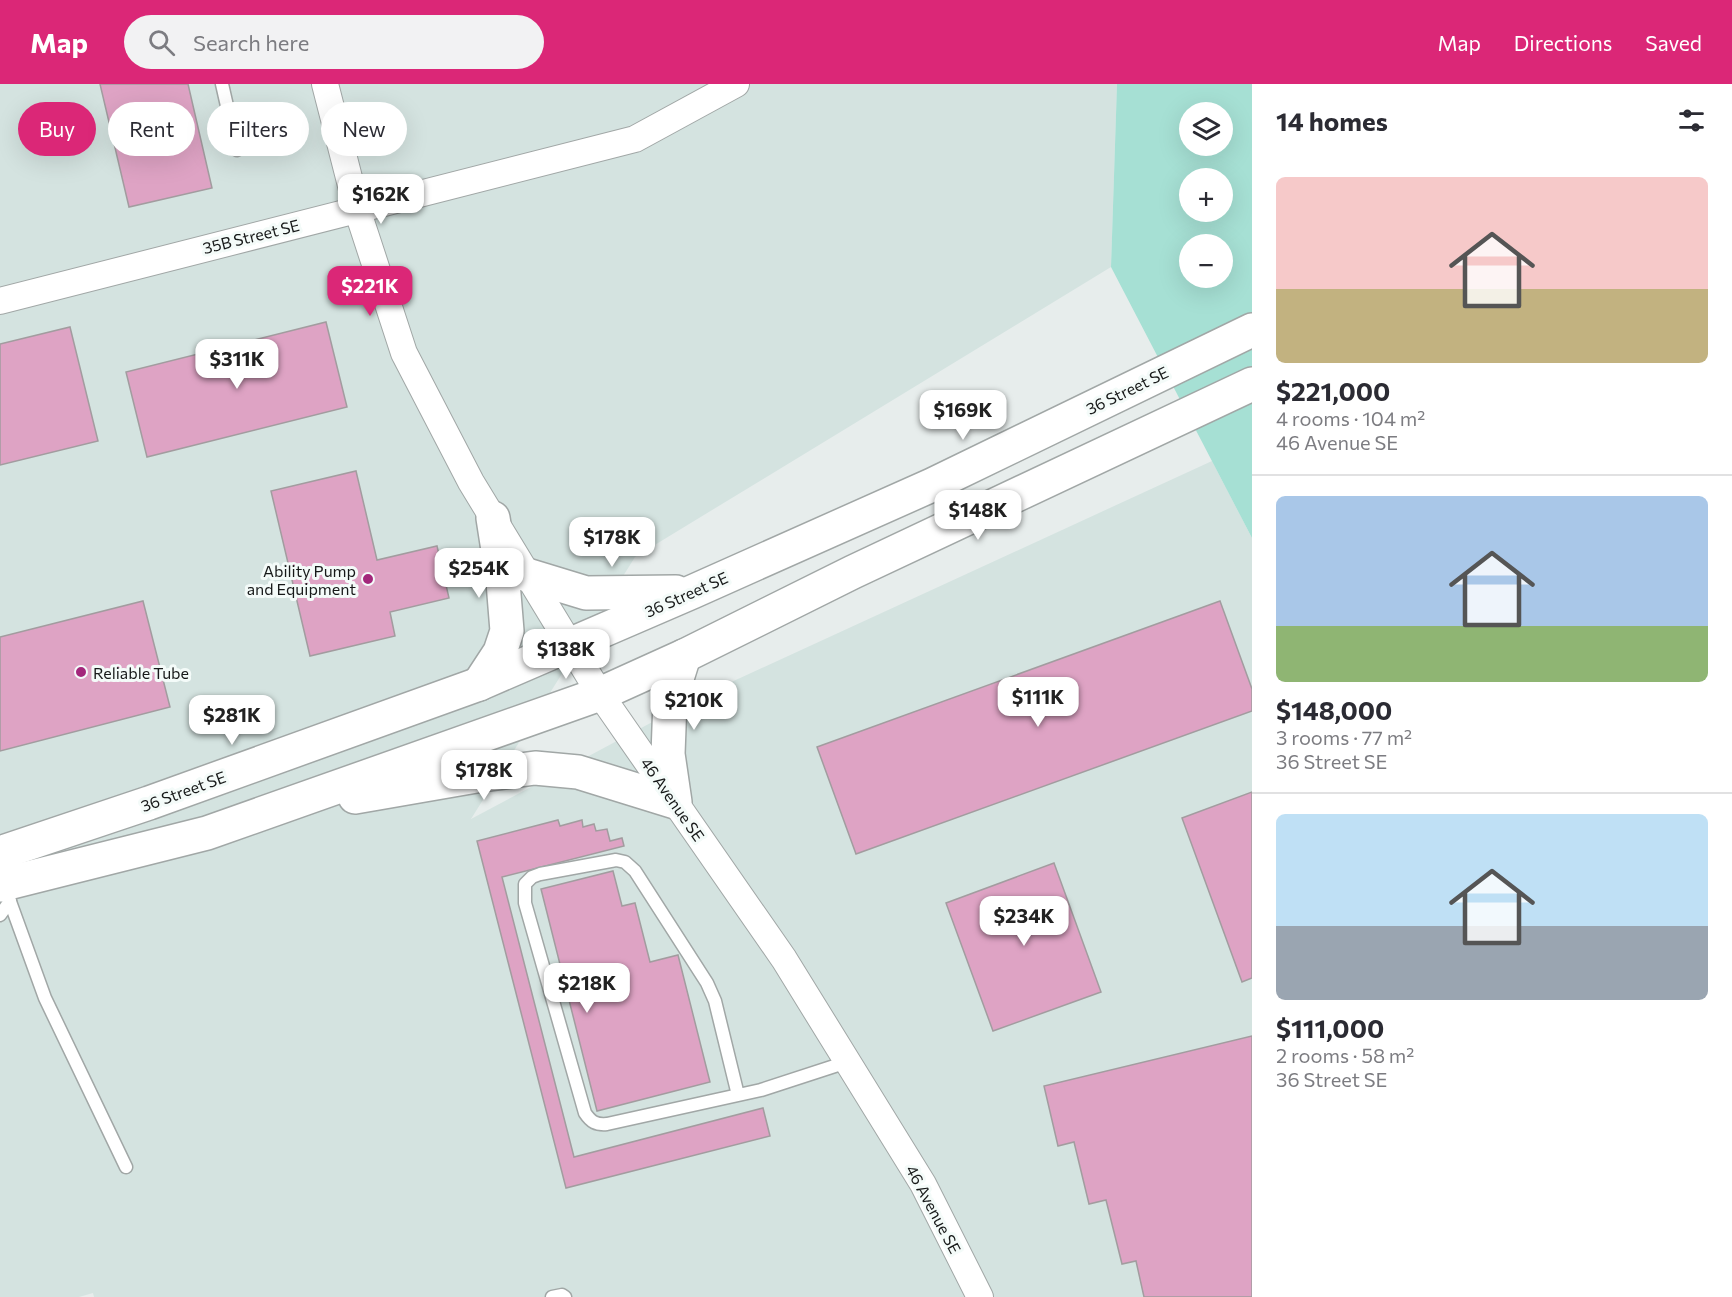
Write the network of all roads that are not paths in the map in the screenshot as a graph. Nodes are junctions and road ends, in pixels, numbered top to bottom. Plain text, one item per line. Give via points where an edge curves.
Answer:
1 (222, 84) edge
2 (325, 84) edge
3 (736, 84) edge
4 (226, 102) edge
5 (357, 209) junction
6 (0, 301) edge
7 (1252, 330) edge
8 (1252, 384) edge
9 (493, 518) junction
10 (527, 575) junction
11 (692, 592) junction
12 (569, 644) junction
13 (684, 656) junction
14 (479, 684) junction
15 (600, 694) junction
16 (297, 802) junction
17 (675, 802) junction
18 (3, 888) edge
19 (848, 1062) junction
20 (738, 1095) junction
21 (126, 1167) dead end
22 (552, 1297) edge
23 (565, 1297) edge
24 (980, 1297) edge

1 - 4 lane
2 - 5 street, 46 Avenue SE
3 - 5 street, 35B Street SE via 635,139
5 - 6 street, 35B Street SE
5 - 9 street, 46 Avenue SE via 404,352
7 - 11 street, 36 Street SE via 932,485
8 - 13 street
9 - 10 street, 46 Avenue SE
9 - 14 street via 507,631 500,652
10 - 11 street via 586,593
10 - 12 street, 46 Avenue SE
11 - 12 street, 36 Street SE
12 - 14 street, 36 Street SE
12 - 15 street, 46 Avenue SE
13 - 15 street
13 - 17 street via 670,701 668,754
14 - 18 street, 36 Street SE via 149,803
15 - 16 street
15 - 17 street, 46 Avenue SE
16 - 17 street via 351,798 535,768 578,772
16 - 18 street via 207,833
17 - 19 street, 46 Avenue SE via 784,959
18 - 21 lane via 45,998
19 - 20 lane
19 - 24 street, 46 Avenue SE via 923,1184
20 - 20 lane via 607,1124 590,1121 525,903 525,884 532,877 616,860 635,871 707,983
22 - 23 lane

